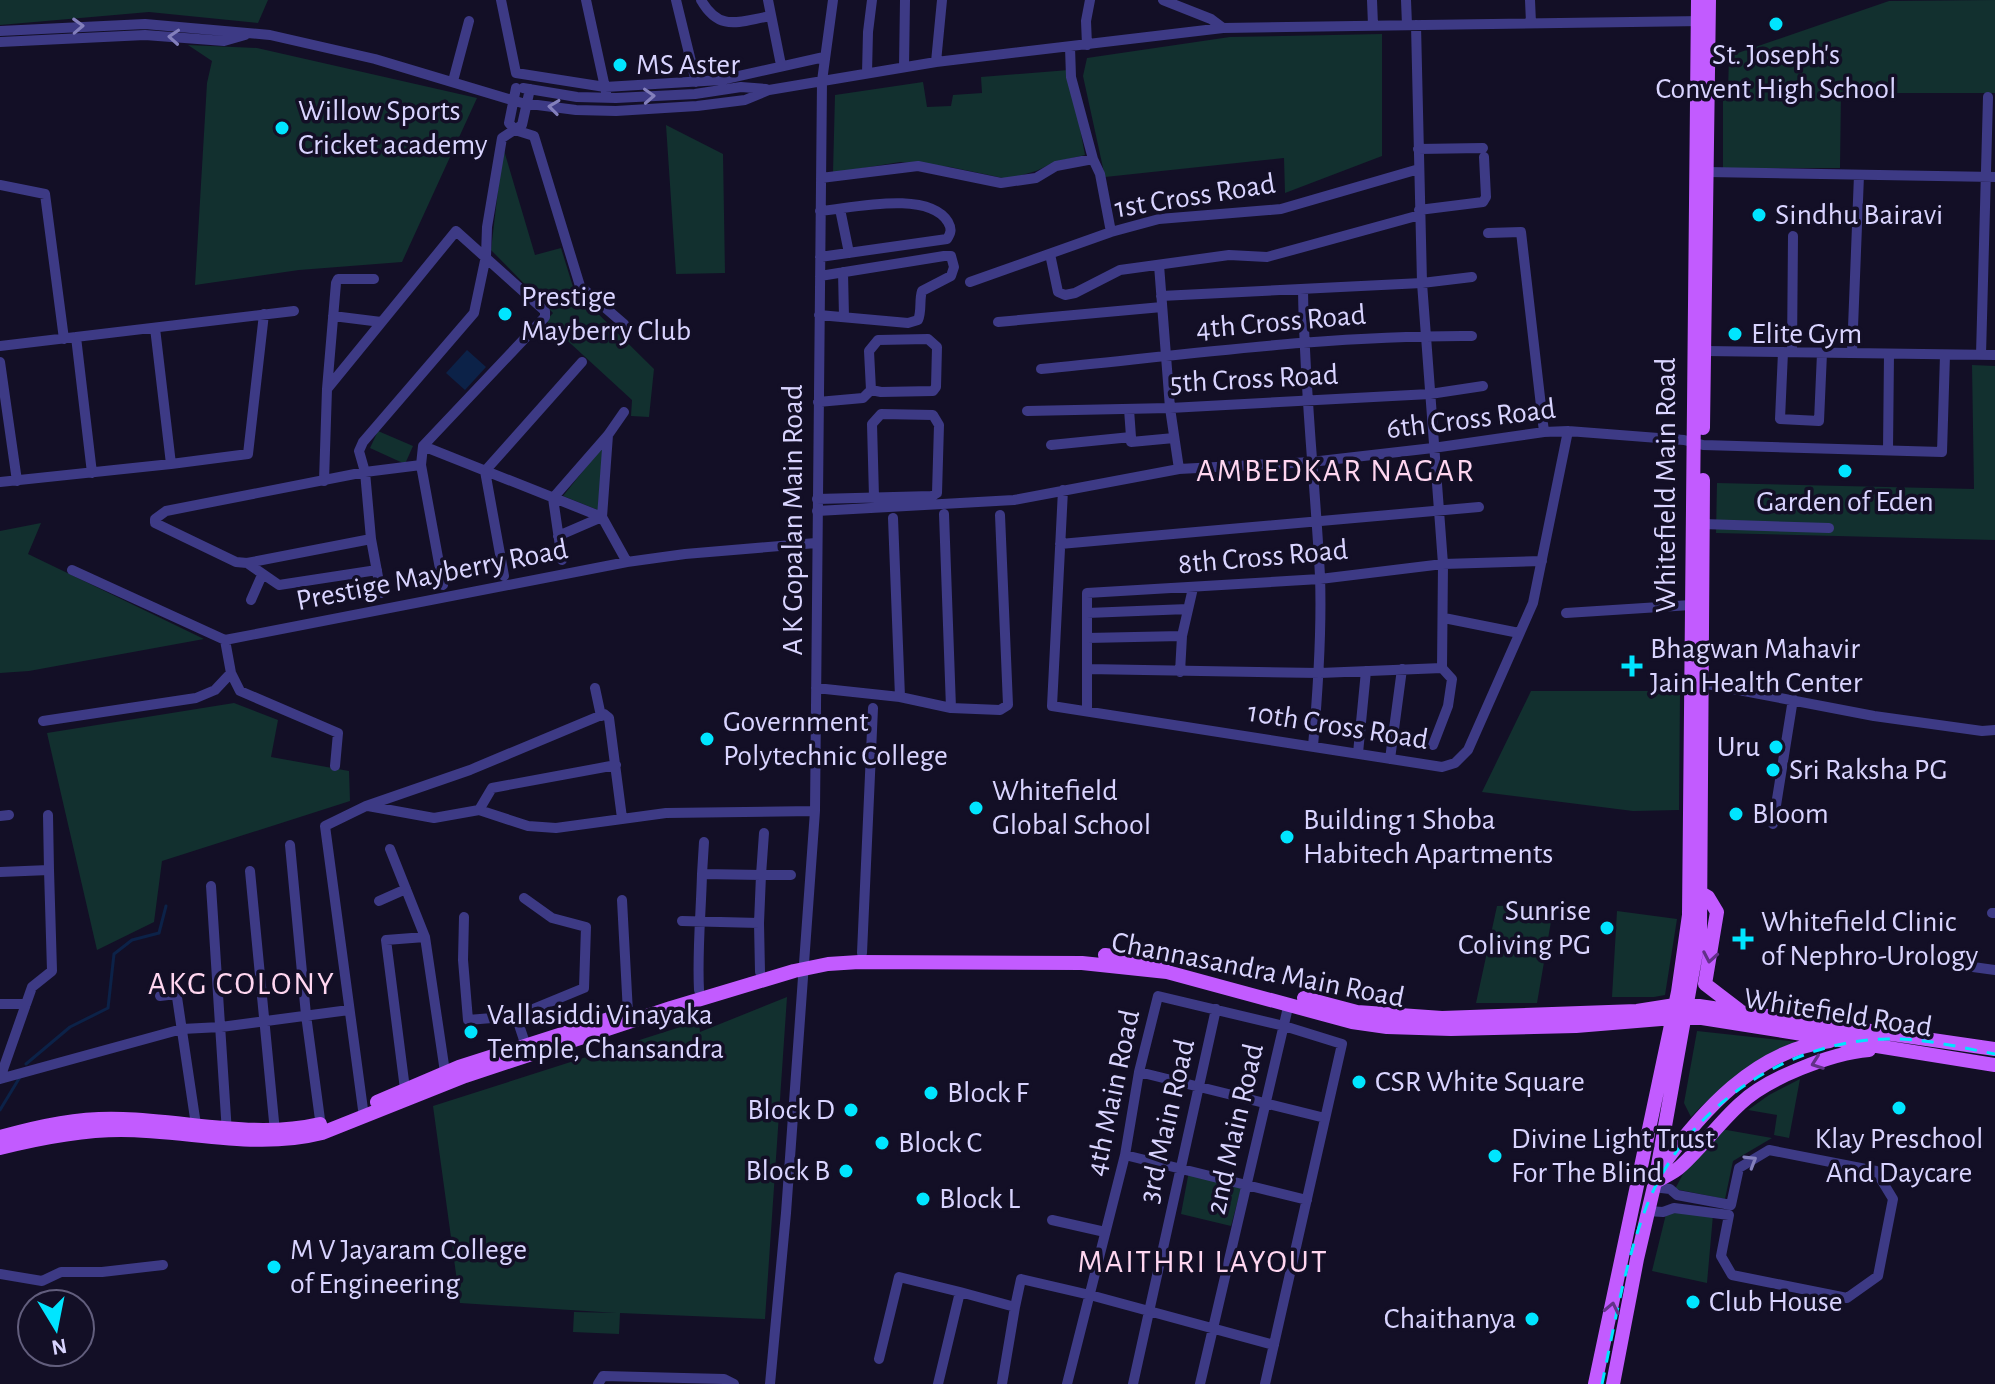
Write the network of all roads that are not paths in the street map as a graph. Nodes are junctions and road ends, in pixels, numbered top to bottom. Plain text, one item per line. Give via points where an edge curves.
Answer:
1 (501, 0) edge
2 (586, 0) edge
3 (676, 0) edge
4 (701, 0) edge
5 (768, 0) edge
6 (833, 0) edge
7 (872, 0) edge
8 (905, 0) edge
9 (942, 0) edge
10 (1090, 0) edge
11 (1372, 0) edge
12 (1406, 0) edge
13 (1530, 0) edge
14 (1698, 0) edge
15 (1709, 0) edge
16 (1168, 1) edge
17 (771, 16) junction
18 (469, 21) dead end
19 (1703, 21) junction
20 (1531, 23) junction
21 (1373, 25) junction
22 (1412, 25) junction
23 (1223, 28) junction
24 (0, 31) edge
25 (251, 33) junction
26 (0, 42) edge
27 (1087, 45) junction
28 (1070, 47) junction
29 (824, 57) junction
30 (936, 62) junction
31 (781, 65) junction
32 (904, 67) junction
33 (867, 73) junction
34 (453, 81) junction
35 (822, 81) junction
36 (696, 82) junction
37 (530, 89) junction
38 (769, 90) junction
39 (606, 92) junction
40 (514, 94) junction
41 (1988, 97) dead end
42 (527, 103) junction
43 (606, 110) junction
44 (515, 130) junction
45 (1418, 149) junction
46 (1093, 159) junction
47 (1419, 169) junction
48 (1707, 172) junction
49 (1859, 175) junction
50 (1990, 177) edge
51 (821, 178) junction
52 (0, 185) edge
53 (840, 209) junction
54 (820, 211) junction
55 (1420, 212) junction
56 (1111, 232) junction
57 (1488, 233) dead end
58 (1793, 236) dead end
59 (849, 253) junction
60 (1050, 254) junction
61 (486, 256) junction
62 (820, 257) junction
63 (1159, 265) junction
64 (843, 272) junction
65 (820, 276) junction
66 (1472, 277) dead end
67 (374, 279) dead end
68 (975, 280) dead end
69 (1422, 283) junction
70 (1303, 289) junction
71 (1162, 302) junction
72 (294, 311) dead end
73 (264, 314) junction
74 (819, 315) junction
75 (333, 316) junction
76 (844, 317) junction
77 (381, 322) junction
78 (998, 322) dead end
79 (624, 324) dead end
80 (155, 328) junction
81 (1425, 336) junction
82 (1472, 336) dead end
83 (70, 338) junction
84 (1304, 342) junction
85 (0, 346) edge
86 (1705, 351) junction
87 (1787, 352) junction
88 (1822, 353) junction
89 (1852, 353) junction
90 (1889, 354) junction
91 (1945, 355) junction
92 (1981, 355) junction
93 (1995, 355) edge
94 (1166, 356) junction
95 (0, 362) edge
96 (582, 362) dead end
97 (1041, 369) dead end
98 (1483, 386) dead end
99 (327, 389) junction
100 (871, 390) junction
101 (1430, 394) junction
102 (1308, 399) junction
103 (818, 402) junction
104 (1170, 408) junction
105 (1129, 409) junction
106 (1027, 411) dead end
107 (624, 412) dead end
108 (1568, 431) junction
109 (1544, 432) junction
110 (608, 435) junction
111 (1131, 437) junction
112 (1174, 438) junction
113 (1698, 444) junction
114 (1051, 445) dead end
115 (423, 446) junction
116 (1433, 448) junction
117 (1888, 450) junction
118 (1311, 462) junction
119 (171, 464) junction
120 (421, 465) junction
121 (1179, 469) junction
122 (485, 471) junction
123 (365, 472) junction
124 (92, 473) junction
125 (17, 481) junction
126 (324, 481) junction
127 (0, 482) edge
128 (1063, 490) junction
129 (874, 497) junction
130 (553, 498) junction
131 (817, 499) junction
132 (1479, 507) dead end
133 (1438, 510) junction
134 (817, 511) junction
135 (944, 514) dead end
136 (1000, 515) dead end
137 (602, 517) junction
138 (893, 518) dead end
139 (1316, 522) junction
140 (1703, 524) junction
141 (1829, 528) dead end
142 (558, 536) junction
143 (371, 539) junction
144 (816, 543) junction
145 (1060, 544) junction
146 (562, 560) dead end
147 (1542, 561) junction
148 (627, 562) junction
149 (247, 563) junction
150 (1443, 564) junction
151 (72, 570) dead end
152 (377, 570) junction
153 (262, 575) junction
154 (504, 576) dead end
155 (1320, 579) junction
156 (443, 585) dead end
157 (1193, 588) junction
158 (381, 593) dead end
159 (251, 600) dead end
160 (1691, 605) junction
161 (1188, 609) junction
162 (1087, 613) junction
163 (1566, 613) dead end
164 (1444, 618) junction
165 (1519, 633) junction
166 (1182, 636) junction
167 (1087, 638) junction
168 (225, 640) junction
169 (1442, 668) junction
170 (1087, 669) junction
171 (1402, 669) junction
172 (1366, 671) junction
173 (1180, 672) junction
174 (231, 673) junction
175 (1320, 673) junction
176 (595, 688) dead end
177 (816, 688) junction
178 (1702, 690) junction
179 (900, 697) junction
180 (1793, 699) junction
181 (873, 708) dead end
182 (951, 708) junction
183 (1087, 710) junction
184 (601, 716) junction
185 (43, 721) dead end
186 (1995, 730) edge
187 (1433, 745) dead end
188 (1313, 746) junction
189 (1358, 753) junction
190 (1390, 759) junction
191 (1697, 759) dead end
192 (616, 765) junction
193 (335, 766) dead end
194 (366, 806) junction
195 (479, 810) junction
196 (815, 811) junction
197 (48, 815) dead end
198 (622, 818) junction
199 (1773, 824) dead end
200 (764, 833) dead end
201 (704, 842) dead end
202 (290, 845) dead end
203 (390, 849) dead end
204 (49, 870) junction
205 (250, 871) dead end
206 (0, 872) edge
207 (702, 874) junction
208 (761, 875) junction
209 (791, 875) dead end
210 (211, 886) dead end
211 (406, 889) junction
212 (1701, 893) junction
213 (524, 898) dead end
214 (622, 900) dead end
215 (379, 901) dead end
216 (464, 917) dead end
217 (682, 921) dead end
218 (701, 921) junction
219 (759, 923) junction
220 (425, 937) junction
221 (862, 953) junction
222 (802, 965) junction
223 (1973, 967) dead end
224 (1995, 970) edge
225 (760, 972) junction
226 (1185, 972) junction
227 (174, 977) dead end
228 (699, 990) junction
229 (176, 994) junction
230 (160, 996) dead end
231 (1289, 1003) junction
232 (0, 1004) edge
233 (26, 1004) junction
234 (1216, 1009) junction
235 (349, 1010) junction
236 (1739, 1010) junction
237 (1680, 1011) junction
238 (628, 1013) junction
239 (306, 1015) junction
240 (516, 1016) junction
241 (1354, 1017) junction
242 (263, 1022) junction
243 (1284, 1023) junction
244 (221, 1027) junction
245 (182, 1029) junction
246 (1842, 1040) junction
247 (1893, 1048) junction
248 (1995, 1049) edge
249 (527, 1050) junction
250 (1995, 1065) edge
251 (445, 1072) junction
252 (1139, 1072) junction
253 (0, 1079) edge
254 (1199, 1087) junction
255 (405, 1089) junction
256 (1266, 1103) junction
257 (363, 1113) junction
258 (1325, 1118) junction
259 (196, 1125) junction
260 (69, 1127) junction
261 (322, 1129) junction
262 (275, 1132) junction
263 (228, 1134) junction
264 (0, 1137) edge
265 (0, 1148) edge
266 (1125, 1155) junction
267 (1181, 1168) junction
268 (1655, 1181) junction
269 (1247, 1185) junction
270 (1677, 1195) junction
271 (1307, 1200) junction
272 (1674, 1208) junction
273 (1730, 1210) junction
274 (1647, 1211) junction
275 (1052, 1220) dead end
276 (1105, 1232) junction
277 (163, 1265) dead end
278 (0, 1274) edge
279 (960, 1292) junction
280 (1090, 1295) junction
281 (1015, 1307) junction
282 (1149, 1311) junction
283 (1213, 1328) junction
284 (1274, 1345) junction
285 (879, 1359) dead end
286 (598, 1384) edge
287 (734, 1384) edge
288 (770, 1384) edge
289 (938, 1384) edge
290 (1002, 1384) edge
291 (1067, 1384) edge
292 (1133, 1384) edge
293 (1200, 1384) edge
294 (1265, 1384) edge
295 (1595, 1384) edge
296 (1613, 1384) edge

1 - 39 street via 516,73
2 - 39 street
3 - 36 street
4 - 17 street via 721,22
5 - 17 street
6 - 29 street, A K Gopalan Main Road
7 - 33 street
8 - 32 street
9 - 30 street
10 - 27 street
11 - 21 street
12 - 22 street
13 - 20 street
14 - 19 main road, Whitefield Main Road
15 - 19 main road, Whitefield Main Road
16 - 23 street
17 - 31 street
18 - 34 street
19 - 20 street
19 - 48 main road, Whitefield Main Road
19 - 113 main road, Whitefield Main Road
20 - 22 street
21 - 22 street
21 - 23 street
22 - 45 street
23 - 27 street
24 -> 25 street via 145,24
25 -> 26 street via 224,41 145,35
25 - 34 street
27 - 28 street
28 - 30 street
28 - 46 street via 1071,77
29 - 31 street
29 - 35 street, A K Gopalan Main Road
30 - 32 street
31 - 36 street
32 - 33 street
33 - 35 street
34 - 40 street
35 - 38 street
35 - 51 street, A K Gopalan Main Road
36 - 39 street
37 - 39 street via 577,97
37 - 40 street
37 - 42 street
39 -> 38 street
38 - 43 street via 745,100 697,106
39 - 43 street
40 - 42 street
40 - 44 street via 509,123
41 - 50 street
43 -> 42 street
42 - 44 street via 522,125
44 - 61 street via 502,138
44 - 79 street via 534,136 580,286
45 - 47 street
45 - 55 street via 1483,152 1486,197 1483,202
46 - 51 street via 1001,183 918,166
46 - 56 street
47 - 55 street
47 - 56 street, 1st Cross Road via 1281,209 1159,219
48 - 49 street
48 - 86 main road, Whitefield Main Road
49 - 50 street
49 - 89 street
50 - 92 street
51 - 54 street, A K Gopalan Main Road
52 - 83 street via 45,194
53 - 54 street
53 - 59 street
53 - 59 street via 921,204 940,212 950,225 947,239
54 - 62 street, A K Gopalan Main Road
55 - 63 street via 1267,257 1229,255
55 - 69 street
56 - 60 street, 1st Cross Road
57 - 109 street via 1521,232
58 - 87 street
59 - 62 street
60 - 63 street via 1058,292 1065,295 1120,270
60 - 68 street, 1st Cross Road
61 - 77 street via 456,231
61 - 115 street via 545,311 545,317
61 - 123 street via 474,313 363,442 359,451
62 - 65 street, A K Gopalan Main Road
63 - 71 street
64 - 65 street
64 - 76 street
64 - 76 street via 944,256 951,256 954,267 951,276 922,291 918,320
65 - 74 street, A K Gopalan Main Road
66 - 69 street
67 - 75 street via 337,280
69 - 70 street
69 - 81 street
70 - 71 street
70 - 84 street
71 - 78 street
71 - 94 street
72 - 73 street
73 - 80 street
73 - 119 street via 248,454
74 - 76 street
74 - 103 street, A K Gopalan Main Road
75 - 77 street
75 - 99 street
77 - 99 street
80 - 83 street
80 - 119 street
81 - 82 street, 4th Cross Road
81 - 84 street, 4th Cross Road
81 - 101 street
83 - 85 street
83 - 124 street
84 - 94 street, 4th Cross Road
84 - 102 street
86 - 87 street
86 - 113 main road, Whitefield Main Road
87 - 88 street
87 - 88 street via 1780,419 1819,421
88 - 89 street
89 - 90 street
90 - 91 street
90 - 117 street
91 - 92 street
91 - 117 street, 6th Cross Road via 1942,452
92 - 93 street
94 - 97 street, 4th Cross Road
94 - 104 street
95 - 125 street
96 - 122 street
98 - 101 street, 5th Cross Road
99 - 126 street
100 - 100 street via 933,391 937,347 928,339 878,340 869,351
100 - 103 street via 863,398
101 - 102 street, 5th Cross Road
101 - 116 street
102 - 104 street, 5th Cross Road
102 - 118 street
103 - 131 street, A K Gopalan Main Road
104 - 105 street, 5th Cross Road
104 - 112 street
105 - 106 street, 5th Cross Road
105 - 111 street
107 - 110 street
108 - 109 street, 6th Cross Road
108 - 113 street, 6th Cross Road
108 - 147 street, 10th Cross Road
109 - 116 street, 6th Cross Road
110 - 130 street
110 - 137 street
111 - 112 street via 1131,442
111 - 114 street
112 - 121 street
113 - 117 street, 6th Cross Road
113 - 140 main road, Whitefield Main Road
113 - 160 main road, Whitefield Main Road
115 - 120 street
115 - 122 street
116 - 118 street, 6th Cross Road
116 - 133 street
118 - 121 street, 6th Cross Road
118 - 139 street
119 - 124 street
120 - 123 street
120 - 156 street
121 - 128 street, 6th Cross Road
122 - 130 street
122 - 154 street
123 - 126 street
123 - 143 street
124 - 125 street
125 - 127 street
126 - 149 street via 166,511 155,519
128 - 134 street, 6th Cross Road via 1014,500
128 - 145 street
129 - 129 street via 937,493 939,425 933,415 876,417
129 - 131 street
130 - 137 street
130 - 142 street
131 - 134 street, A K Gopalan Main Road
132 - 133 street
133 - 139 street
133 - 150 street
134 - 144 street, A K Gopalan Main Road
135 - 182 street
136 - 182 street via 1008,705 1000,710
137 - 142 street
137 - 148 street
138 - 179 street
139 - 145 street
139 - 155 street
140 - 141 street
140 - 178 main road, Whitefield Main Road
142 - 146 street
143 - 149 street
143 - 152 street
144 - 148 street, Prestige Mayberry Road
144 - 177 street, A K Gopalan Main Road
145 - 183 street, 10th Cross Road via 1052,706
147 - 150 street, 8th Cross Road
147 - 165 street, 10th Cross Road via 1533,603
148 - 168 street, Prestige Mayberry Road
149 - 153 street
150 - 155 street, 8th Cross Road
150 - 164 street
151 - 168 street
152 - 153 street via 279,585
152 - 158 street
153 - 159 street
155 - 157 street, 8th Cross Road
155 - 175 street
157 - 161 street
157 - 162 street, 8th Cross Road via 1087,593
160 - 163 street
160 - 237 main road, Whitefield Main Road via 1689,915
161 - 162 street
161 - 166 street
162 - 167 street
164 - 165 street
164 - 169 street
165 - 190 street, 10th Cross Road via 1462,758 1442,767
166 - 167 street
166 - 173 street
167 - 170 street
168 - 174 street
169 - 171 street
169 - 187 street via 1452,679 1451,695
170 - 173 street
170 - 183 street
171 - 172 street
171 - 190 street
172 - 175 street
172 - 189 street
173 - 175 street
174 - 185 street via 215,690 196,698
174 - 193 street via 240,691 338,733
175 - 188 street
176 - 184 street
177 - 179 street
177 - 196 street, A K Gopalan Main Road
178 - 180 street
178 - 191 main road
178 - 212 main road, Whitefield Main Road
179 - 182 street
180 - 186 street via 1874,716
180 - 199 street
181 - 221 street
183 - 188 street, 10th Cross Road
184 - 192 street via 609,718
184 - 194 street
188 - 189 street, 10th Cross Road
189 - 190 street, 10th Cross Road
192 - 195 street via 492,788
192 - 198 street
194 - 195 street via 434,818
194 - 235 street via 325,826
195 - 198 street via 528,826 556,828
196 - 198 street
196 - 222 street, A K Gopalan Main Road
197 - 204 street
200 - 208 street
201 - 207 street
202 - 239 street
203 - 211 street
204 - 206 street
204 - 233 street via 52,971 32,987
205 - 242 street
207 - 208 street
207 - 218 street
208 - 209 street
208 - 219 street
210 - 244 street
211 - 215 street
211 - 220 street
212 -> 236 main road via 1717,912 1705,984
212 - 237 main road, Whitefield Main Road via 1700,930
213 - 240 street via 552,918 586,927 584,988
214 - 238 street
216 - 240 street via 468,1020
217 - 218 street
218 - 219 street
218 - 228 street
219 - 225 street
220 - 251 street
220 - 255 street via 386,940
221 - 222 main road, Channasandra Main Road
221 - 226 main road, Channasandra Main Road via 1082,954 1135,958
222 - 225 main road, Channasandra Main Road
222 - 226 main road, Channasandra Main Road via 1082,963
222 - 249 main road, Channasandra Main Road
222 - 288 street, A K Gopalan Main Road
223 - 224 street
225 - 228 main road, Channasandra Main Road
226 - 231 main road, Channasandra Main Road
226 - 241 main road, Channasandra Main Road
227 - 229 street
228 - 238 main road, Channasandra Main Road
229 - 230 street
229 - 245 street
231 - 241 main road, Channasandra Main Road
231 - 243 street, 2nd Main Road
232 - 233 street
233 - 253 street
234 - 243 street, 4th Main Road
234 - 252 street, 4th Main Road via 1158,996
234 - 254 street, 3rd Main Road
235 - 239 street
235 - 257 street
236 - 237 main road, Whitefield Road
236 - 248 main road, Whitefield Road
237 - 241 main road, Channasandra Main Road
237 - 246 main road, Whitefield Road
237 - 268 main road
295 -> 237 main road
238 - 249 main road, Channasandra Main Road
239 - 242 street
239 - 261 street
240 - 249 street
242 - 244 street
242 - 262 street
243 - 256 street, 2nd Main Road
243 - 258 street, 4th Main Road via 1342,1044
244 - 245 street
244 - 263 street
245 - 253 street
245 - 259 street
246 - 247 main road, Whitefield Road
246 - 268 main road via 1805,1047 1739,1080 1696,1121
247 - 250 main road, Whitefield Road
247 -> 268 main road via 1852,1051 1812,1063 1743,1100 1680,1167
249 - 251 main road, Channasandra Main Road
249 - 257 main road, Channasandra Main Road
251 - 255 main road, Channasandra Main Road
252 - 254 street
252 - 266 street, 4th Main Road
254 - 256 street
254 - 267 street, 3rd Main Road
255 - 257 main road, Channasandra Main Road
256 - 258 street
256 - 269 street, 2nd Main Road
257 - 261 main road, Channasandra Main Road
258 - 271 street
259 - 260 main road, Channasandra Main Road via 122,1119
259 - 263 main road, Channasandra Main Road
260 - 263 main road, Channasandra Main Road
260 - 264 main road, Channasandra Main Road via 44,1125
260 - 265 main road, Channasandra Main Road
261 - 262 main road, Channasandra Main Road
261 - 263 main road, Channasandra Main Road via 276,1142
262 - 263 main road, Channasandra Main Road
266 - 267 street
266 - 276 street, 4th Main Road
267 - 269 street
267 - 282 street, 3rd Main Road
268 - 270 street
268 - 274 main road
269 - 271 street
269 - 283 street, 2nd Main Road
270 - 272 street
270 - 273 street
271 - 284 street
272 - 273 street
272 - 274 street
273 -> 273 street via 1739,1168 1769,1150 1876,1171 1893,1199 1878,1276 1847,1298 1732,1275 1721,1256
274 - 296 main road
275 - 276 street
276 - 280 street, 4th Main Road
277 - 278 street via 61,1272 42,1281
279 - 281 street
279 - 285 street via 899,1277
279 - 289 street
280 - 281 street via 1021,1279
280 - 282 street
280 - 291 street, 4th Main Road
281 - 290 street
282 - 283 street
282 - 292 street, 3rd Main Road
283 - 284 street
283 - 293 street, 2nd Main Road
284 - 294 street
286 - 287 street via 603,1376 724,1379

